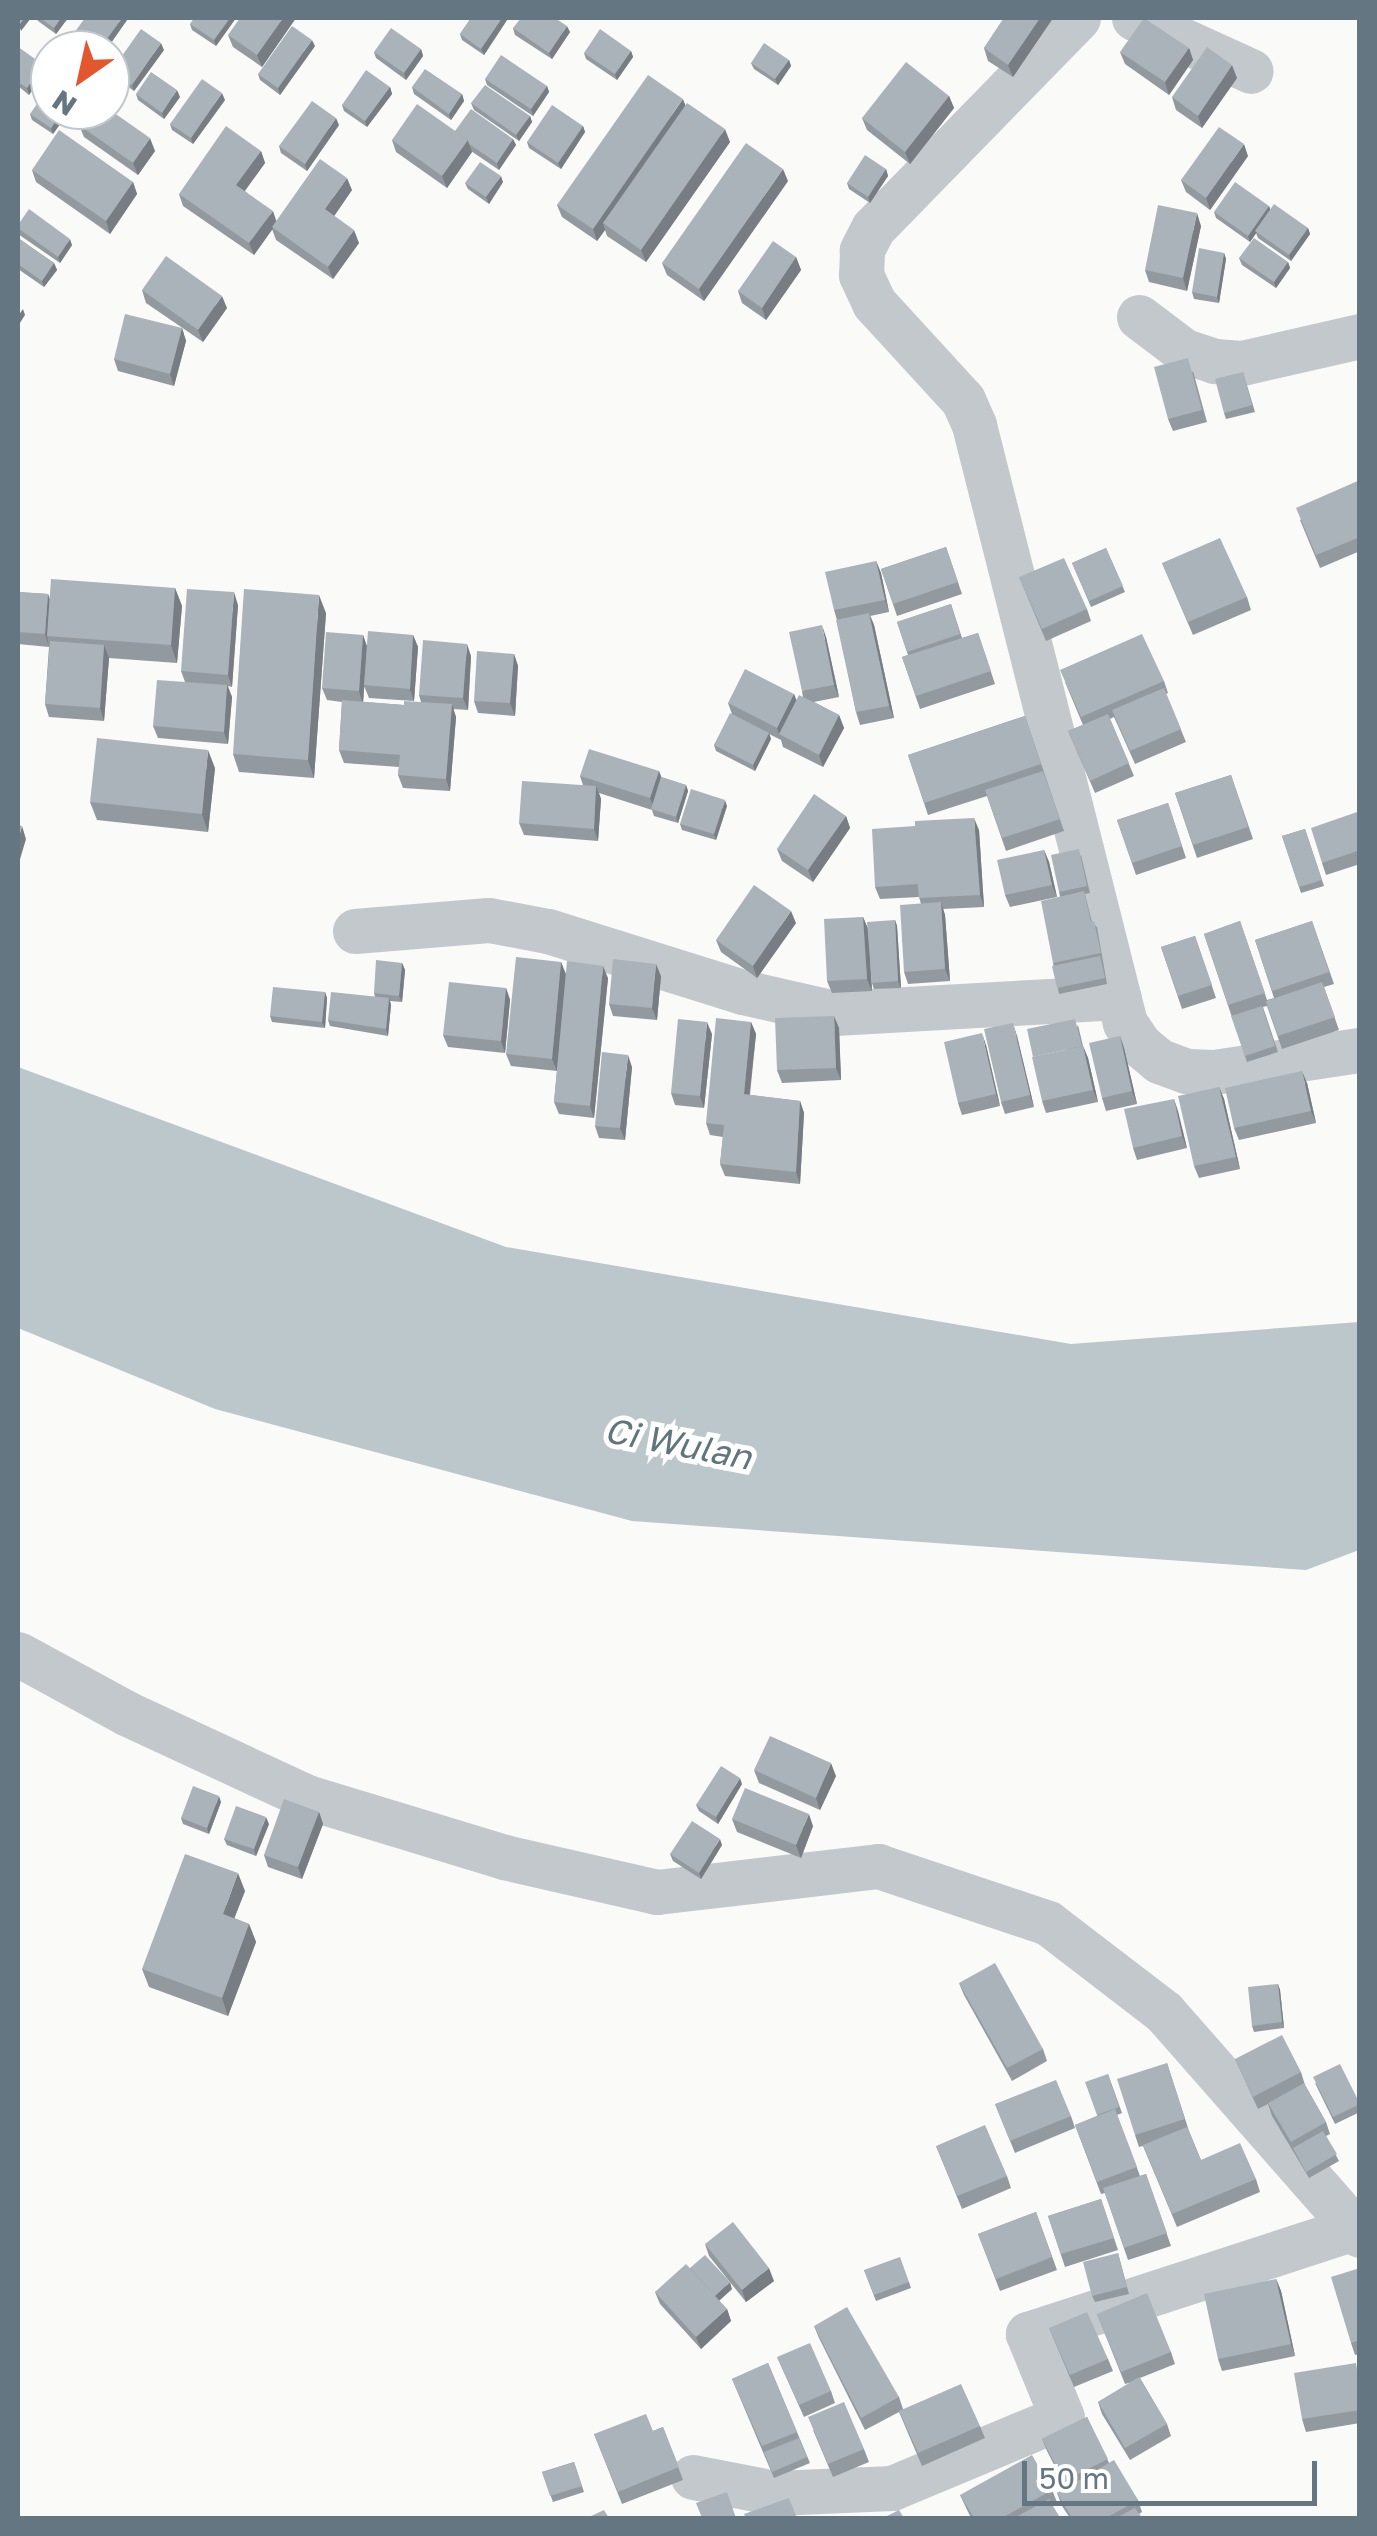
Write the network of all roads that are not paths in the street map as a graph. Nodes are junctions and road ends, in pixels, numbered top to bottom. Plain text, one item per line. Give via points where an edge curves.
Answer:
1 (1078, 18) edge
2 (1134, 18) edge
3 (1251, 70) dead end
4 (1139, 316) dead end
5 (1360, 336) edge
6 (354, 931) dead end
7 (1118, 997) junction
8 (1360, 1050) edge
9 (18, 1654) edge
10 (1355, 2232) edge
11 (692, 2477) dead end

1 - 7 street via 873,228 862,250 861,275 874,303 963,400 974,425
2 - 3 street
4 - 5 street via 1184,351 1214,362
6 - 7 street via 489,920 836,1014
7 - 8 street via 1140,1045 1187,1071
9 - 10 street via 306,1798 504,1858 657,1892 878,1866 1048,1923 1164,2012
10 - 11 street via 1028,2334 1062,2418 892,2488 775,2493

